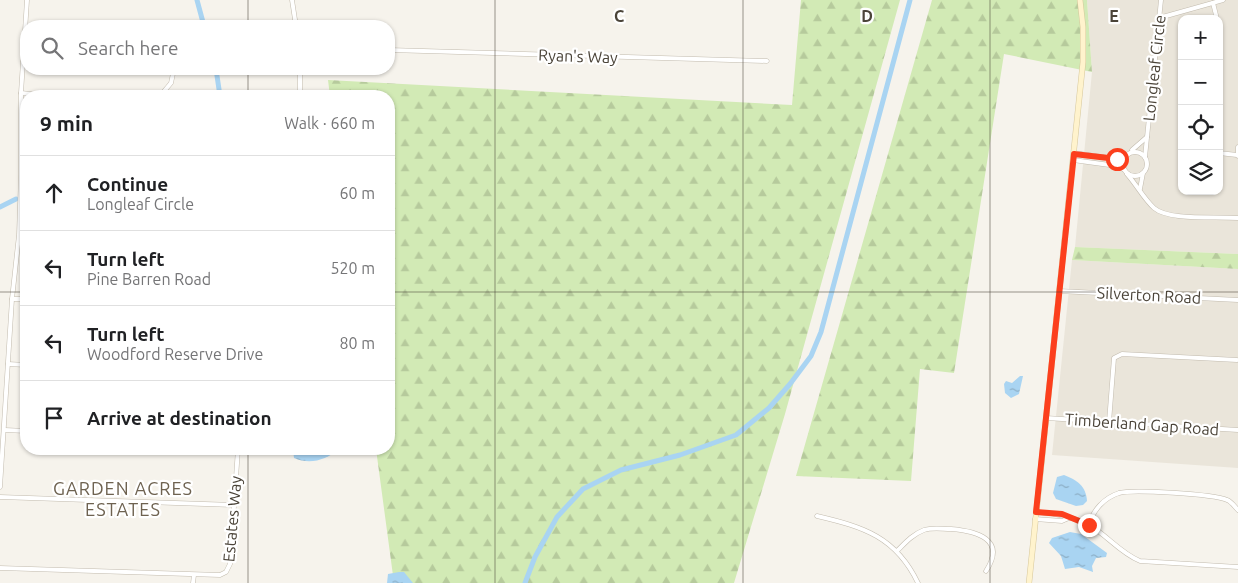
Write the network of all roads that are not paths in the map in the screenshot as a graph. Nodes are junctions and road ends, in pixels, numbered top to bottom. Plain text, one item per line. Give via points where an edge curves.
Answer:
1 (27, 0) edge
2 (292, 0) edge
3 (1080, 0) edge
4 (1161, 0) edge
5 (1223, 0) edge
6 (1213, 3) junction
7 (1216, 15) edge
8 (1159, 18) junction
9 (26, 20) edge
10 (295, 20) edge
11 (395, 50) edge
12 (767, 61) dead end
13 (22, 75) edge
14 (172, 75) edge
15 (300, 75) edge
16 (21, 90) edge
17 (165, 90) edge
18 (300, 90) edge
19 (1147, 137) junction
20 (1238, 147) edge
21 (1130, 152) junction
22 (1223, 153) edge
23 (1074, 154) junction
24 (1238, 155) edge
25 (1125, 156) junction
26 (1145, 157) junction
27 (1073, 160) junction
28 (1123, 169) junction
29 (1143, 173) junction
30 (1128, 174) junction
31 (1140, 189) junction
32 (20, 205) edge
33 (1238, 218) edge
34 (19, 235) joint
35 (1060, 291) junction
36 (12, 299) junction
37 (20, 300) edge
38 (1238, 300) edge
39 (1237, 360) edge
40 (8, 364) junction
41 (20, 365) edge
42 (1045, 418) junction
43 (1109, 422) junction
44 (5, 430) junction
45 (1238, 430) edge
46 (20, 431) edge
47 (238, 455) edge
48 (0, 487) edge
49 (0, 497) edge
50 (234, 505) junction
51 (1238, 510) edge
52 (1036, 512) junction
53 (817, 516) dead end
54 (1069, 518) junction
55 (1035, 519) junction
56 (1089, 525) junction
57 (897, 551) junction
58 (1238, 567) edge
59 (0, 568) edge
60 (986, 571) dead end
61 (194, 575) junction
62 (193, 583) edge
63 (918, 583) edge
64 (1029, 583) edge

1 - 9 street
2 - 10 street
3 - 23 main road via 1084,62
4 - 8 street, Longleaf Circle
5 - 6 street
6 - 7 street
6 - 8 street
8 - 19 street, Longleaf Circle
11 - 12 street, Ryan's Way
13 - 16 street
14 - 17 street
15 - 18 street
19 - 21 street, Longleaf Circle
19 - 26 street, Longleaf Circle
20 - 24 street
21 - 25 street, Longleaf Circle
21 - 26 street via 1139,152
22 - 24 street
23 - 25 street via 1117,159
23 - 27 main road
25 - 28 street
26 - 29 street, Longleaf Circle via 1147,167
27 - 28 street
27 - 35 main road
28 - 30 street
29 - 30 street via 1136,176
29 - 31 street, Longleaf Circle
30 - 31 street
31 - 33 street via 1150,204 1163,213
32 - 34 street
34 - 36 street
35 - 38 street, Silverton Road
35 - 42 main road
36 - 37 street
36 - 40 street
39 - 43 street via 1122,354 1114,358
40 - 41 street
40 - 44 street
42 - 43 street, Timberland Gap Road
42 - 52 main road
43 - 45 street, Timberland Gap Road
44 - 46 street
44 - 48 street
47 - 50 street, Estates Way
49 - 50 street
50 - 61 street, Estates Way via 229,568 218,576
51 - 56 street via 1228,500 1207,496 1127,492 1111,496 1100,505
52 - 54 street via 1062,514
52 - 55 main road
53 - 57 street via 867,529
54 - 55 street via 1062,521
54 - 56 street
55 - 64 main road
56 - 58 street via 1140,562
57 - 60 street via 915,534 931,528 973,531 984,536 992,551 992,562
57 - 63 street
59 - 61 street, Estates Way
61 - 62 street

